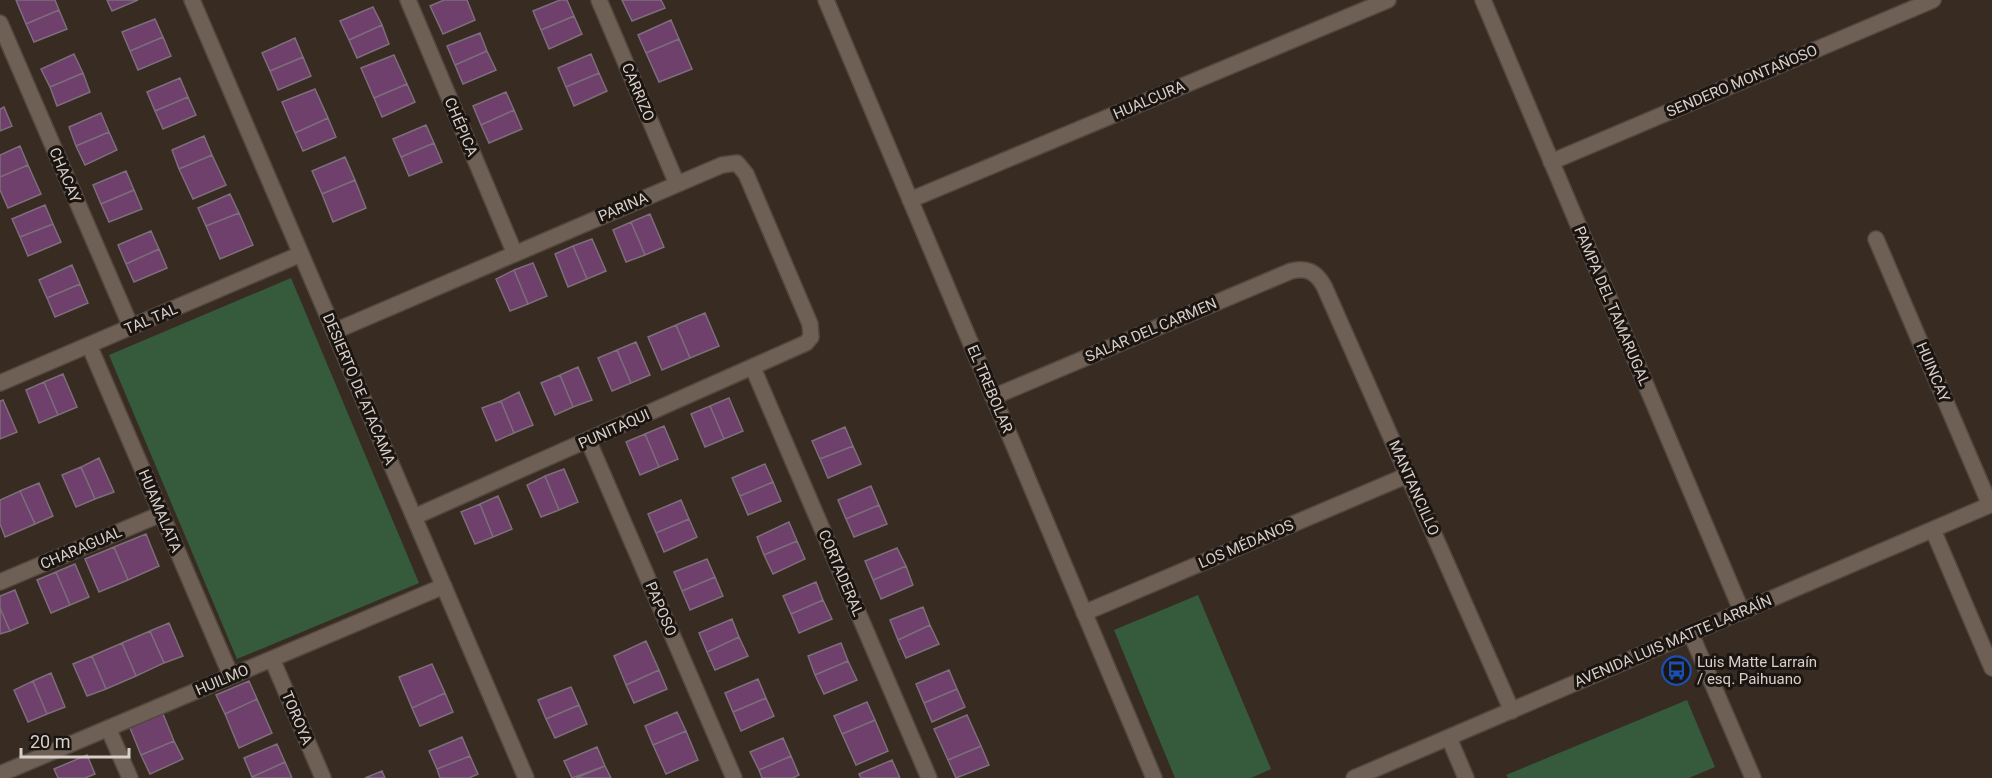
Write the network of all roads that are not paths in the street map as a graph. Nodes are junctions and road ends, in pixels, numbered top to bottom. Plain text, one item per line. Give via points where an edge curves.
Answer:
1 (192, 0) edge
2 (408, 0) edge
3 (599, 0) edge
4 (826, 0) edge
5 (1388, 0) edge
6 (1483, 0) edge
7 (1933, 0) edge
8 (0, 23) edge
9 (1551, 162) junction
10 (677, 184) junction
11 (910, 200) junction
12 (1876, 238) dead end
13 (301, 254) junction
14 (515, 254) junction
15 (1310, 270) joint
16 (131, 327) junction
17 (334, 331) junction
18 (811, 337) joint
19 (88, 345) junction
20 (753, 368) junction
21 (0, 383) edge
22 (993, 396) junction
23 (588, 440) junction
24 (1408, 475) junction
25 (1991, 505) edge
26 (161, 514) junction
27 (414, 517) junction
28 (1933, 530) junction
29 (0, 582) edge
30 (444, 586) junction
31 (1742, 612) junction
32 (1084, 613) junction
33 (1691, 633) junction
34 (272, 659) junction
35 (1992, 668) edge
36 (231, 676) junction
37 (1512, 711) junction
38 (108, 728) junction
39 (1449, 738) junction
40 (0, 774) edge
41 (130, 778) edge
42 (323, 778) edge
43 (526, 778) edge
44 (734, 778) edge
45 (929, 778) edge
46 (1154, 778) edge
47 (1354, 778) edge
48 (1466, 778) edge
49 (1753, 778) edge

1 - 13 street, DESIERTO DE ATACAMA
2 - 14 street, CHÉPICA
3 - 10 street, CARRIZO
4 - 11 street, EL TREBOLAR
5 - 11 street, HUALCURA
6 - 9 street, PAMPA DEL TAMARUGAL
7 - 9 street, SENDERO MONTAÑOSO
8 - 16 street, CHACAY
9 - 31 street, PAMPA DEL TAMARUGAL
10 - 14 street, PARINA
10 - 18 street, PARINA via 729,162 742,167 810,324
11 - 22 street, EL TREBOLAR
12 - 25 street, HUINCAY
13 - 16 street, TAL TAL
13 - 17 street, DESIERTO DE ATACAMA
14 - 17 street, PARINA
15 - 22 street, SALAR DEL CARMEN via 1291,271
15 - 24 street, MANTANCILLO via 1324,286
16 - 19 street, TAL TAL
17 - 27 street, DESIERTO DE ATACAMA
18 - 20 street, PUNITAQUI
19 - 21 street, TAL TAL
19 - 26 street, HUAMALATA
20 - 23 street, PUNITAQUI
20 - 45 street, CORTADERAL
22 - 32 street, EL TREBOLAR
23 - 27 street, PUNITAQUI
23 - 44 street, PAPOSO
24 - 32 street, LOS MÉDANOS
24 - 37 street, MANTANCILLO
25 - 28 street, AVENIDA LUIS MATTE LARRAÍN
26 - 29 street, CHARAGUAL
26 - 36 street, HUAMALATA
27 - 30 street, DESIERTO DE ATACAMA
28 - 31 street, AVENIDA LUIS MATTE LARRAÍN
28 - 35 street
30 - 34 street, HUILMO
30 - 43 street, DESIERTO DE ATACAMA
31 - 33 street, AVENIDA LUIS MATTE LARRAÍN
32 - 46 street, EL TREBOLAR
33 - 37 street, AVENIDA LUIS MATTE LARRAÍN
33 - 49 street
34 - 36 street, HUILMO
34 - 42 street, TOROYA
36 - 38 street, HUILMO
37 - 39 street, AVENIDA LUIS MATTE LARRAÍN
38 - 40 street, HUILMO
38 - 41 street
39 - 47 street, AVENIDA LUIS MATTE LARRAÍN
39 - 48 street

